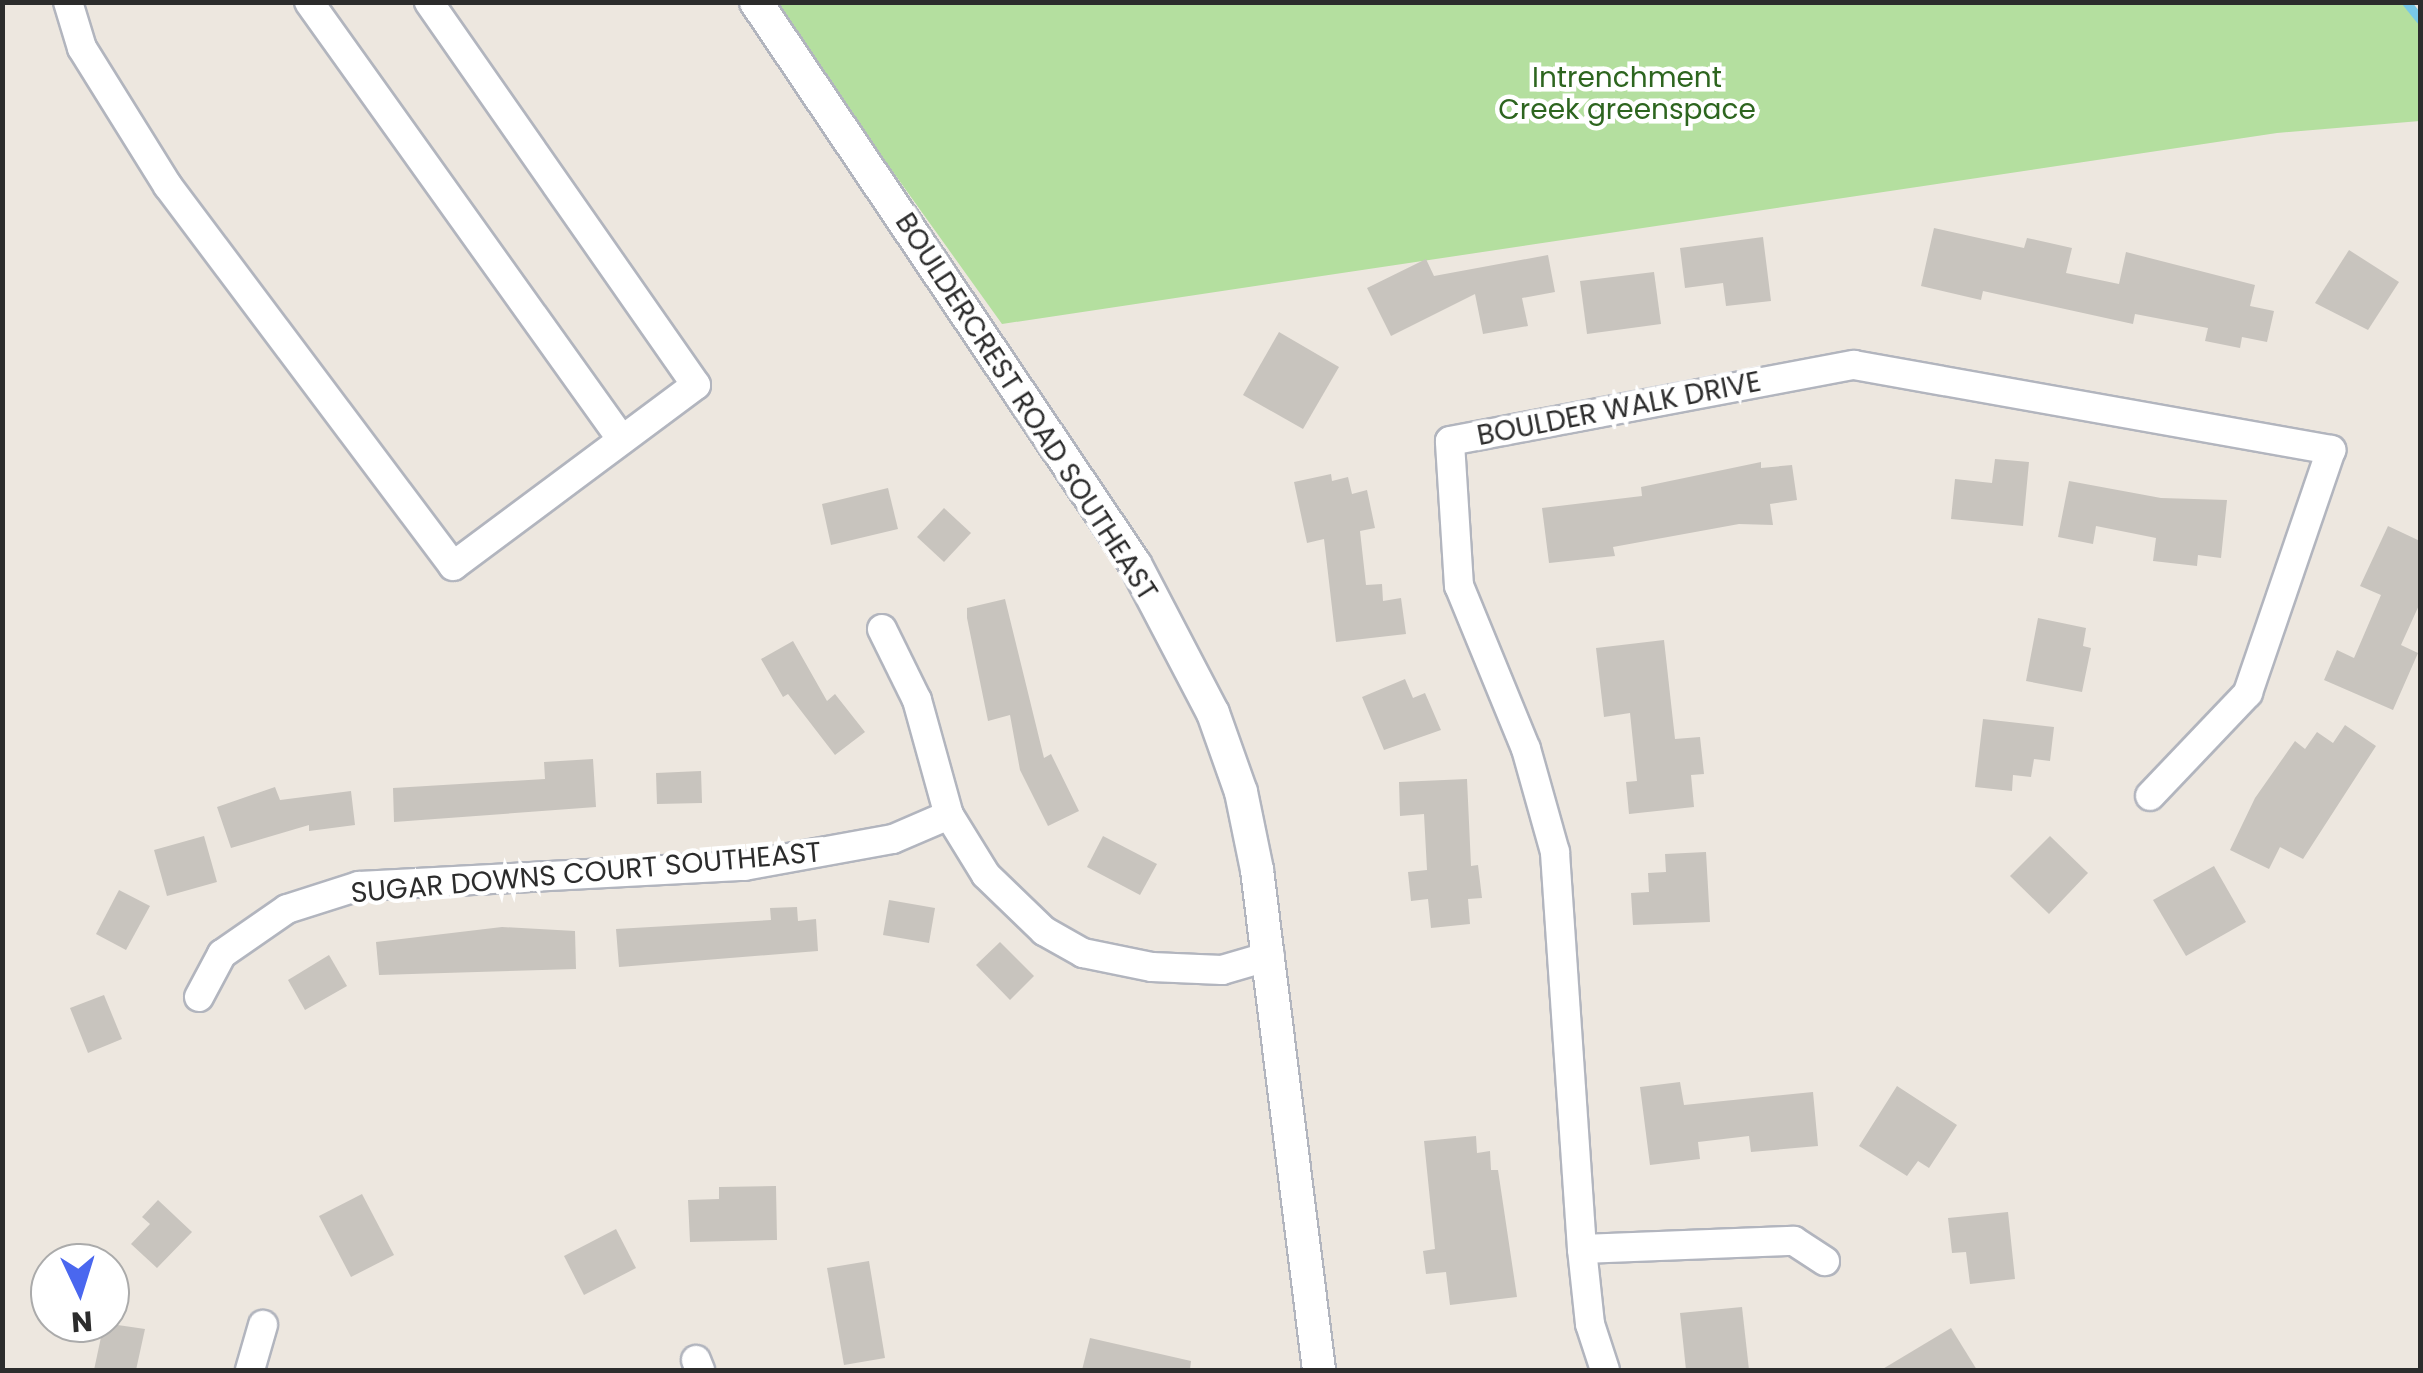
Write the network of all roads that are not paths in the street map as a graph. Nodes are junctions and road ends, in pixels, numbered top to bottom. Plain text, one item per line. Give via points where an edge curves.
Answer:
1 (68, 2) edge
2 (309, 2) edge
3 (429, 2) edge
4 (756, 2) edge
5 (622, 440) junction
6 (882, 629) dead end
7 (2150, 796) dead end
8 (948, 815) junction
9 (1270, 956) junction
10 (199, 997) dead end
11 (1582, 1249) junction
12 (1825, 1260) dead end
13 (262, 1324) dead end
14 (250, 1370) edge
15 (1318, 1370) edge
16 (1605, 1370) edge

1 - 5 street via 82,48 168,186 454,566
2 - 5 street
3 - 5 street via 696,385
4 - 9 street, BOULDERCREST ROAD SOUTHEAST via 1135,564 1213,712 1241,792
6 - 8 street via 917,700
7 - 11 street, BOULDER WALK DRIVE via 2248,693 2331,450 1854,365 1450,441 1459,586 1526,749 1555,852
8 - 9 street via 986,875 1044,930 1082,953 1152,967 1222,970
8 - 10 street, SUGAR DOWNS COURT SOUTHEAST via 894,840 744,866 359,886 271,920 222,954
9 - 15 street, BOULDERCREST ROAD SOUTHEAST
11 - 12 street via 1794,1241
11 - 16 street, BOULDER WALK DRIVE via 1590,1324
13 - 14 street

